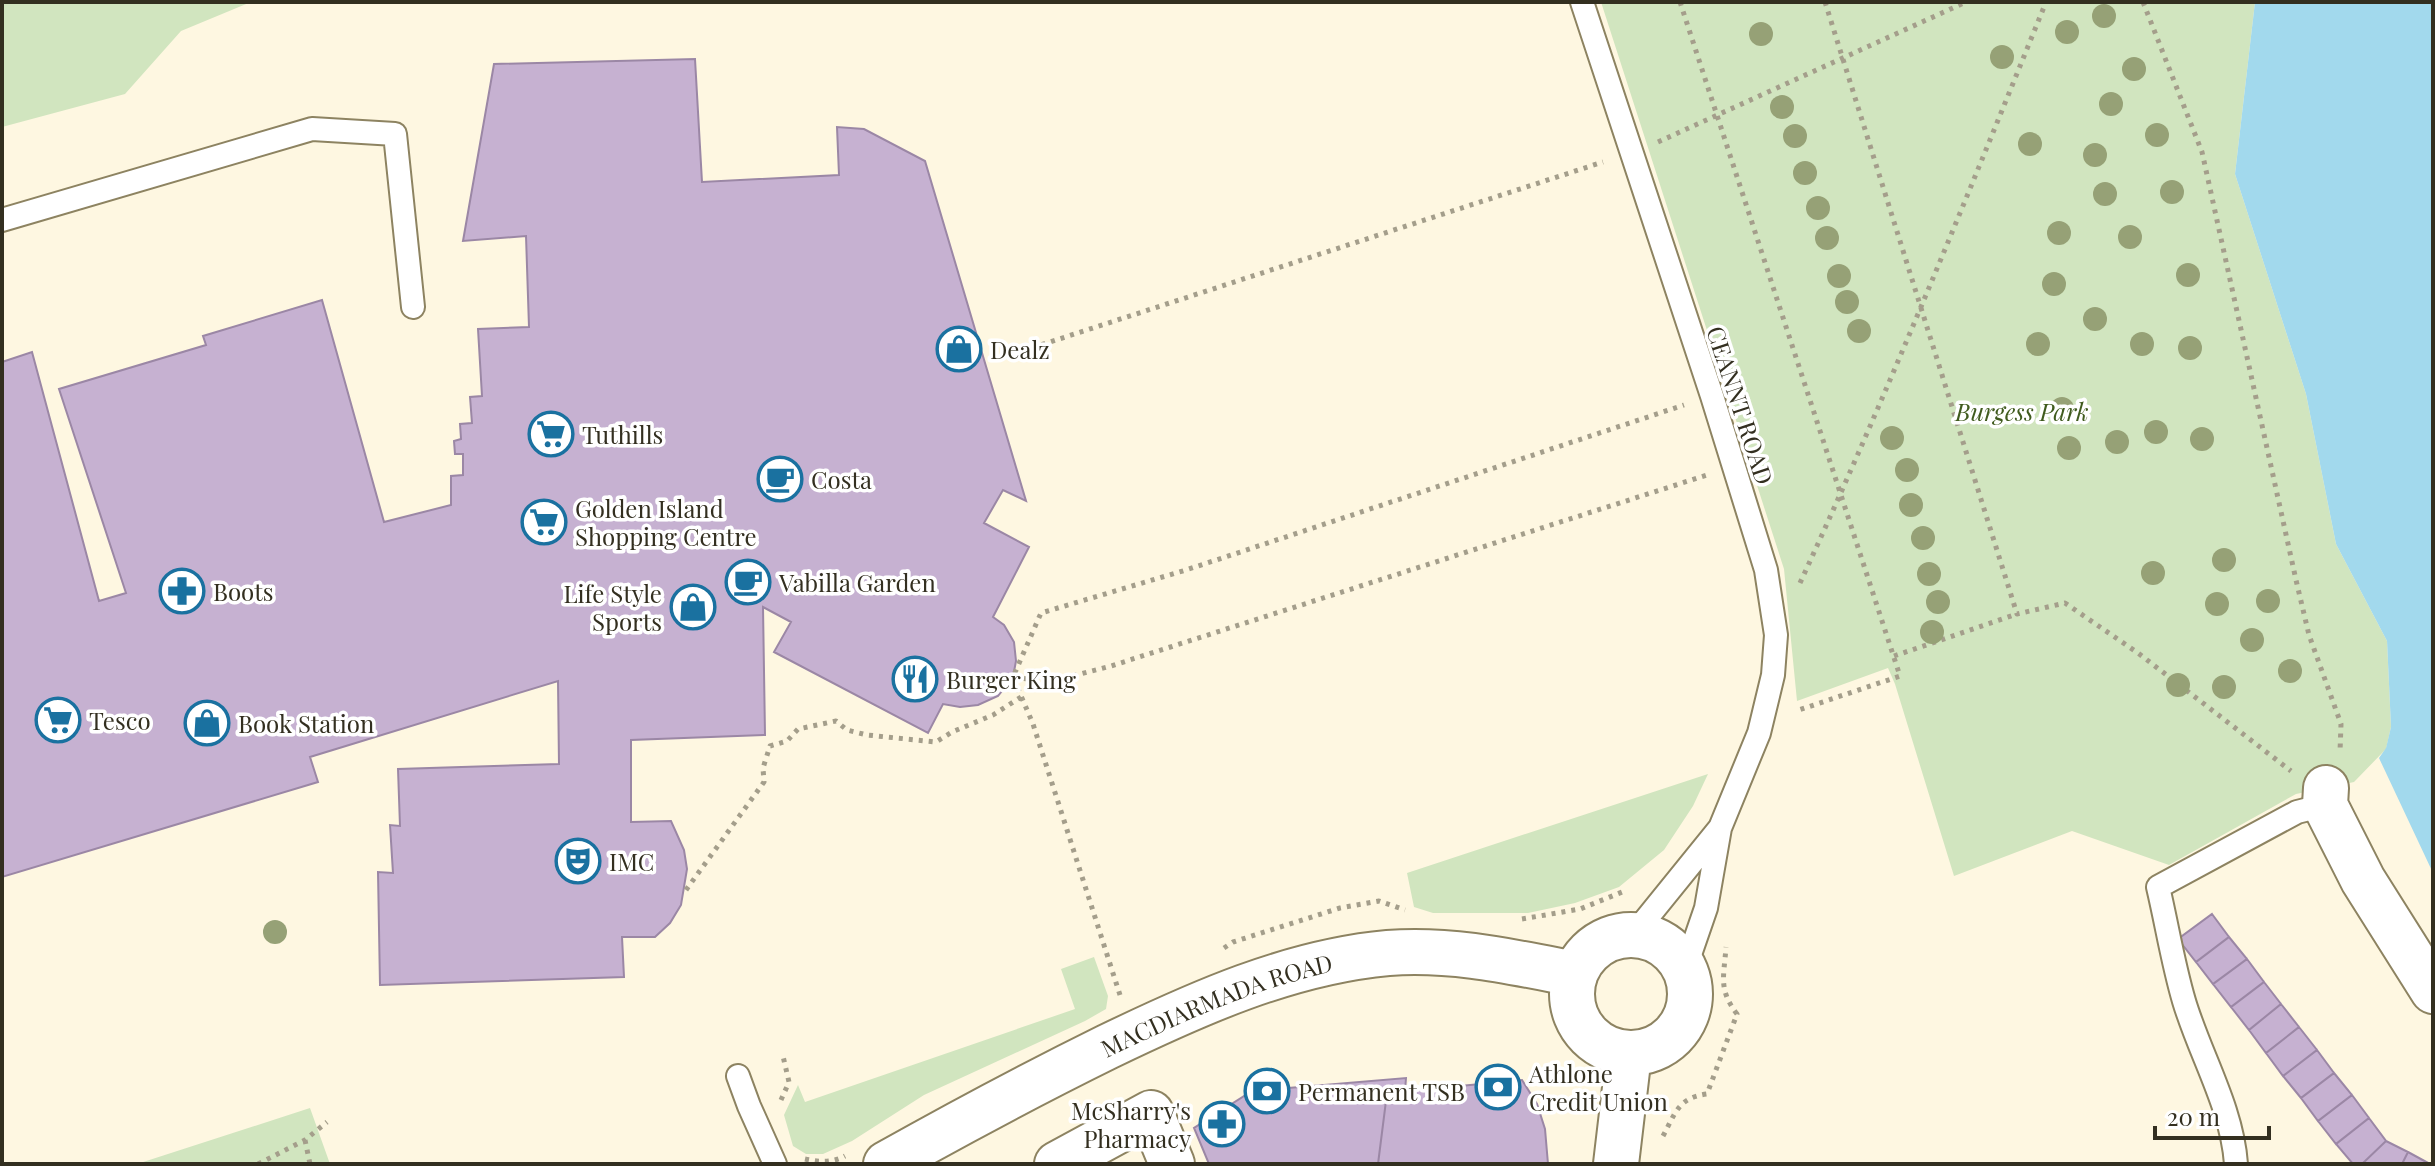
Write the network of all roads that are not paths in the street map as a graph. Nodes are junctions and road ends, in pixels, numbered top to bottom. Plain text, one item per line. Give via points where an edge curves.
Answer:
1 (1582, 2) edge
2 (2, 220) edge
3 (413, 307) dead end
4 (2325, 797) joint
5 (1720, 828) junction
6 (1634, 934) junction
7 (1685, 969) junction
8 (1575, 974) junction
9 (2433, 991) edge
10 (1629, 1054) junction
11 (738, 1076) dead end
12 (868, 1159) edge
13 (775, 1164) edge
14 (1057, 1164) edge
15 (1172, 1164) edge
16 (1616, 1164) edge
17 (2236, 1164) edge

1 - 5 lane, CEANNT ROAD via 1766,570 1776,635 1773,675 1759,733
2 - 3 lane via 312,129 395,134
4 - 9 street via 2363,880
4 - 17 lane via 2158,887 2184,1001 2212,1073
5 - 6 lane, CEANNT ROAD
5 - 7 lane, CEANNT ROAD via 1706,908
6 - 7 street via 1669,948
6 - 8 street via 1598,944
7 - 10 street via 1691,991 1683,1023 1651,1051
8 - 10 street via 1574,1011 1582,1028 1611,1050
8 - 12 street, MACDIARMADA ROAD via 1476,954 1389,953 1338,959 1201,1004
10 - 16 street
11 - 13 lane
14 - 15 street via 1151,1113

